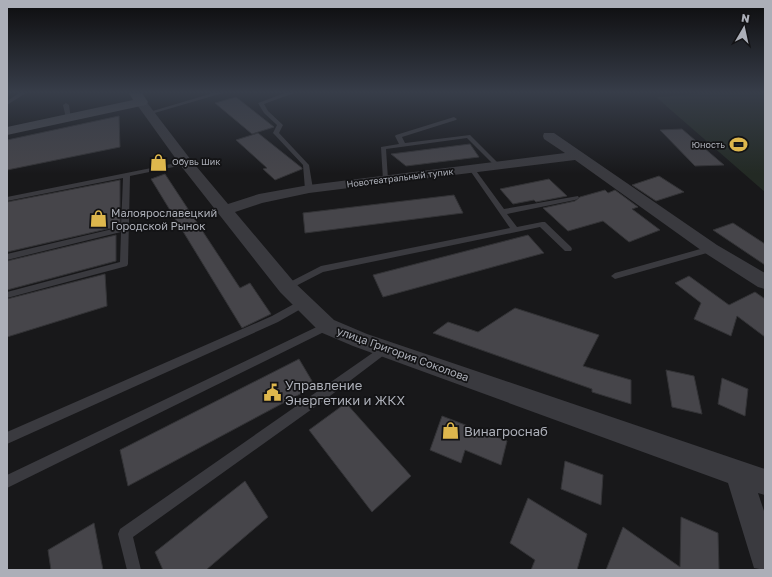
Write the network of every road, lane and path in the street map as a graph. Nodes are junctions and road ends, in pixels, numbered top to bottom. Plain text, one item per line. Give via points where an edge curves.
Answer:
1 (41, 120) edge
2 (155, 120) edge
3 (275, 120) edge
4 (451, 120) edge
5 (7, 131) edge
6 (549, 136) dead end
7 (403, 145) junction
8 (578, 156) junction
9 (186, 162) junction
10 (498, 166) junction
11 (472, 169) junction
12 (128, 174) junction
13 (385, 179) junction
14 (309, 189) junction
15 (575, 198) dead end
16 (7, 199) edge
17 (224, 210) junction
18 (503, 212) junction
19 (125, 229) junction
20 (515, 230) junction
21 (568, 249) dead end
22 (711, 249) junction
23 (7, 257) edge
24 (615, 276) dead end
25 (765, 282) edge
26 (287, 287) junction
27 (7, 294) edge
28 (303, 303) junction
29 (327, 326) junction
30 (384, 349) junction
31 (7, 438) edge
32 (738, 474) junction
33 (7, 482) edge
34 (765, 482) edge
35 (765, 557) edge
36 (134, 570) edge

1 - 5 main road
2 - 9 street, улица Григория Соколова
3 - 14 lane via 280,125 276,133 306,165
4 - 7 lane via 398,136
6 - 8 street
7 - 10 lane via 468,136
7 - 13 lane via 384,148
8 - 10 street, Новотеатральный тупик
8 - 22 street
9 - 12 lane
9 - 17 street, улица Григория Соколова
10 - 11 street, Новотеатральный тупик
11 - 13 street, Новотеатральный тупик
11 - 18 lane
12 - 16 lane
12 - 19 lane
13 - 14 street, Новотеатральный тупик
14 - 17 street, Новотеатральный тупик via 259,199
15 - 18 lane
17 - 26 street, улица Григория Соколова
18 - 20 lane
19 - 23 lane
19 - 27 lane via 124,264
20 - 21 lane via 542,224
20 - 26 lane via 321,269
22 - 24 lane
22 - 25 street
26 - 28 street, улица Григория Соколова
28 - 29 street, улица Григория Соколова
28 - 31 lane via 275,319
29 - 30 street, улица Григория Соколова
29 - 33 lane
30 - 32 street, улица Григория Соколова
30 - 36 lane via 125,534
32 - 34 street, улица Григория Соколова
32 - 35 street

